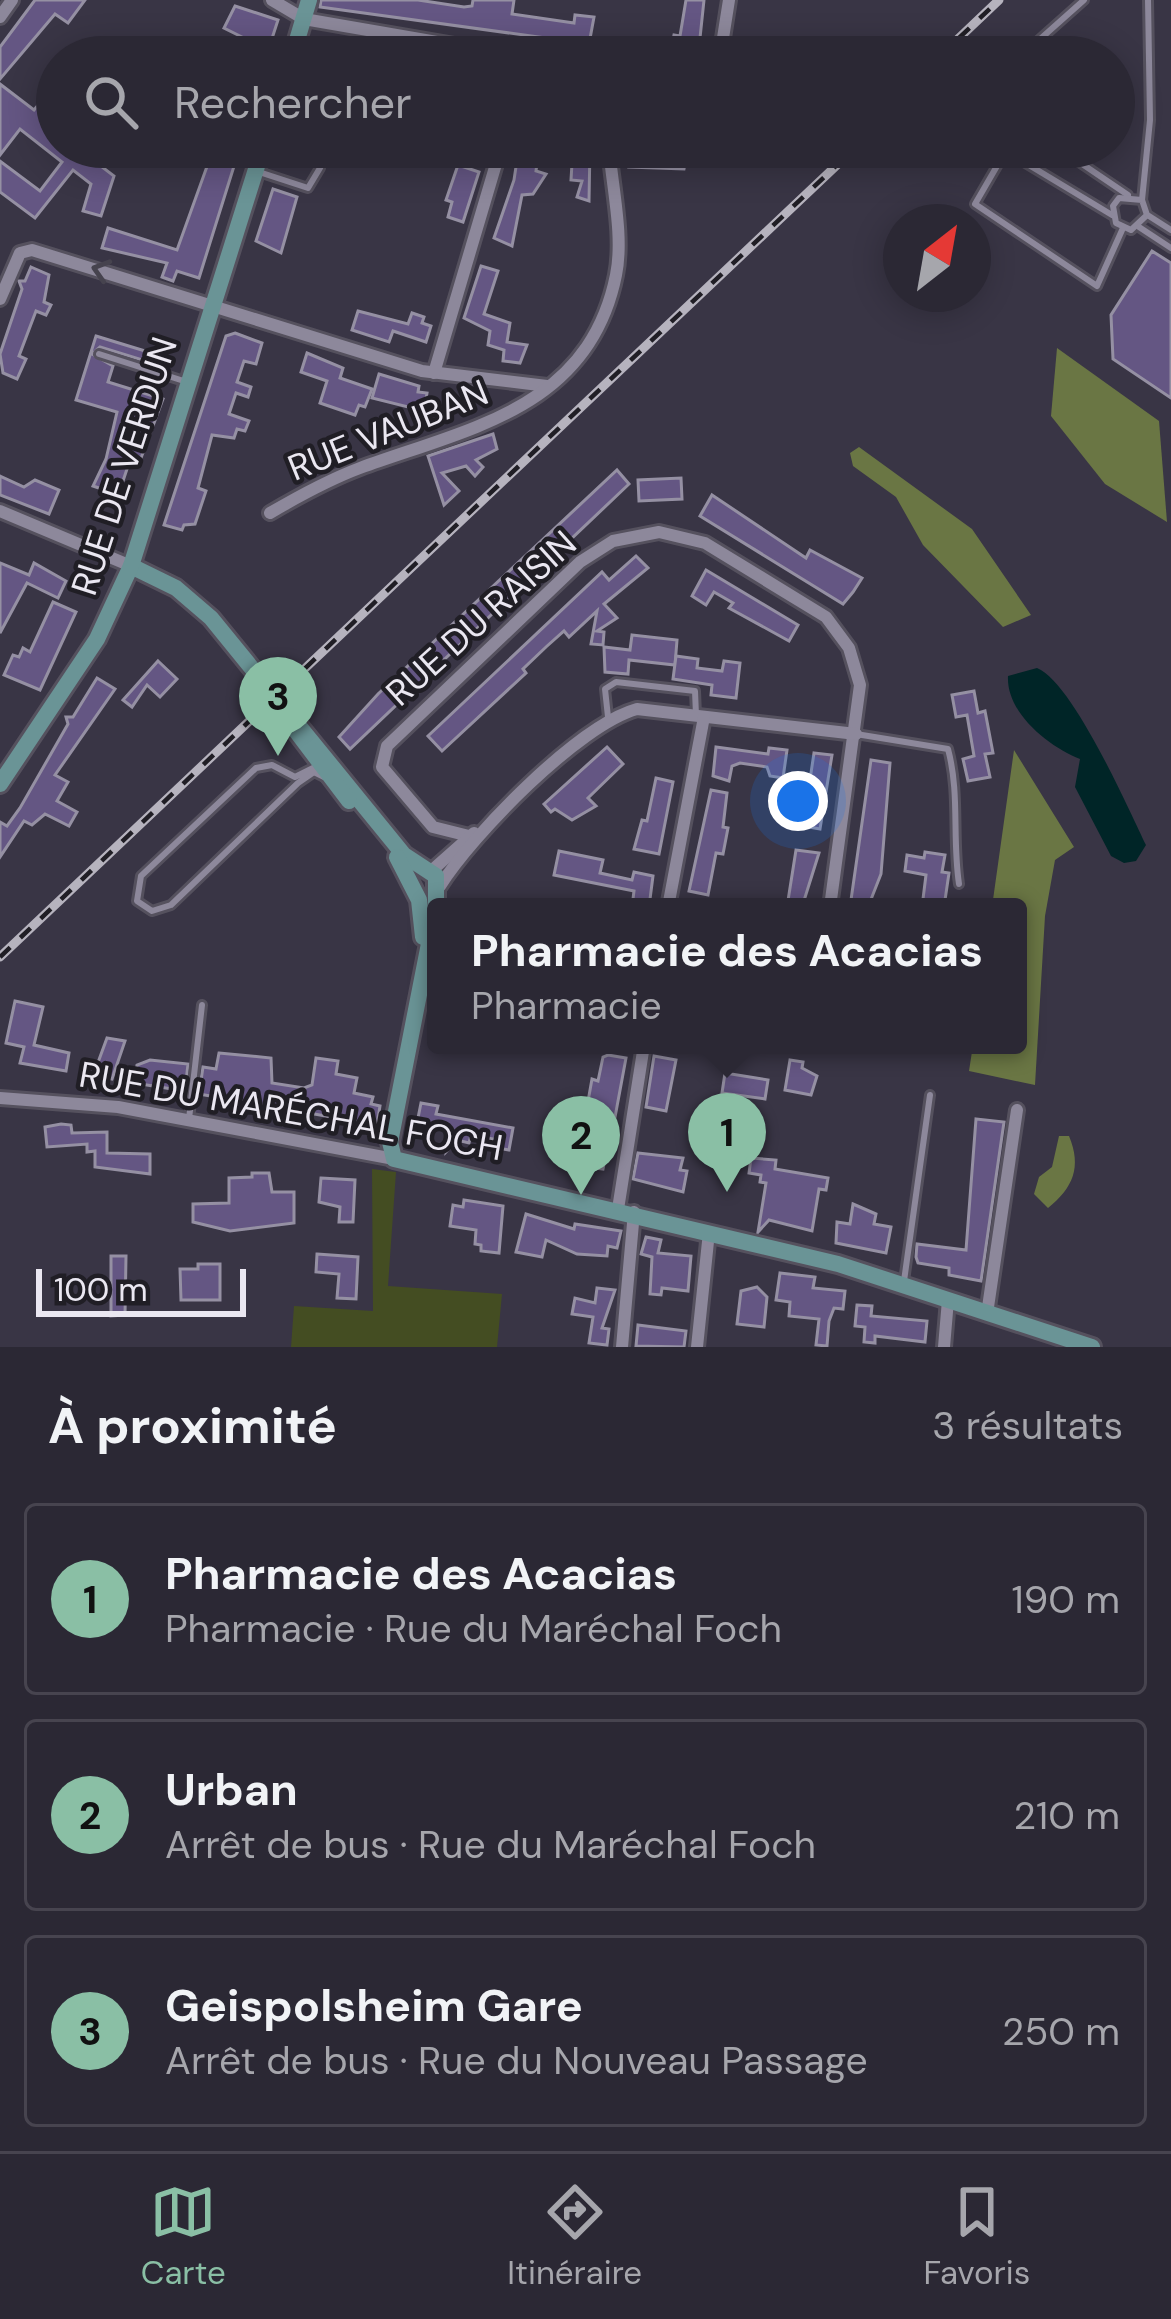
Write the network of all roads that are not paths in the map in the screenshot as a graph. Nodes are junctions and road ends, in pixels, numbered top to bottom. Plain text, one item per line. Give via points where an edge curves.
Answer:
1 (12, 0) edge
2 (272, 0) edge
3 (309, 0) edge
4 (729, 0) edge
5 (1084, 0) edge
6 (1148, 0) edge
7 (0, 16) edge
8 (304, 19) junction
9 (299, 36) edge
10 (400, 36) edge
11 (723, 36) edge
12 (1044, 36) edge
13 (320, 168) dead end
14 (495, 168) edge
15 (610, 168) edge
16 (997, 168) edge
17 (1037, 168) edge
18 (1088, 168) edge
19 (256, 170) joint
20 (1128, 195) junction
21 (1142, 200) junction
22 (1112, 215) junction
23 (1147, 215) junction
24 (1138, 227) junction
25 (1123, 228) junction
26 (1171, 230) edge
27 (1171, 248) edge
28 (0, 299) edge
29 (213, 305) junction
30 (98, 354) dead end
31 (434, 373) junction
32 (188, 382) junction
33 (547, 386) junction
34 (0, 511) edge
35 (270, 513) dead end
36 (131, 566) junction
37 (280, 704) junction
38 (700, 717) junction
39 (608, 718) junction
40 (856, 734) junction
41 (313, 765) junction
42 (297, 780) junction
43 (0, 784) edge
44 (490, 823) junction
45 (381, 826) junction
46 (469, 836) junction
47 (959, 884) dead end
48 (429, 890) edge
49 (670, 898) edge
50 (831, 898) edge
51 (427, 914) edge
52 (202, 1005) dead end
53 (643, 1054) edge
54 (930, 1095) dead end
55 (0, 1098) edge
56 (1017, 1110) dead end
57 (189, 1119) junction
58 (394, 1159) junction
59 (626, 1210) junction
60 (709, 1232) junction
61 (904, 1285) junction
62 (948, 1300) junction
63 (987, 1314) junction
64 (622, 1347) edge
65 (697, 1347) edge
66 (944, 1347) edge
67 (1092, 1347) edge

1 - 7 street
2 - 8 street
3 - 8 main road
4 - 11 street
5 - 12 lane
6 - 21 lane
8 - 9 main road
8 - 10 street
13 - 19 lane via 308,188
14 - 31 street
15 - 33 street, RUE VAUBAN via 616,275 585,353
16 - 25 lane via 975,204 1097,286
17 - 22 lane
18 - 20 lane
19 - 29 main road, RUE DE VERDUN
20 - 21 lane
20 - 22 lane
21 - 23 lane
22 - 25 lane
23 - 24 lane
23 - 26 lane
24 - 25 lane
24 - 27 lane
29 -> 28 street via 32,250 20,253
29 - 31 street
29 - 32 main road, RUE DE VERDUN
30 - 32 lane
31 - 33 street
32 - 36 main road, RUE DE VERDUN
33 - 35 street, RUE VAUBAN via 498,421 359,469
34 - 36 street
36 - 37 main road via 197,603
36 - 43 main road, RUE DE VERDUN via 97,639
37 - 41 main road
37 - 45 main road
38 - 39 street via 637,709
38 - 39 lane via 695,691 616,682 605,689
38 - 40 street
38 - 49 street
39 - 44 street
40 - 46 street, RUE DU RAISIN via 860,685 849,648 826,617 705,543 659,532 613,541 580,562 383,753 387,778 433,827
40 - 47 lane via 948,749 958,787 952,836
40 - 50 street
41 - 42 lane
41 - 42 lane
41 - 45 lane via 327,769
41 - 48 main road
42 - 42 lane via 272,765 256,767 141,876 137,901 152,911 171,905
44 - 46 street
44 - 48 street
45 - 48 main road
46 - 48 street
51 - 58 main road via 390,1142
52 - 57 lane
53 - 59 street
54 - 61 lane
55 - 57 street, RUE DU MARÉCHAL FOCH
56 - 63 street
57 - 58 street, RUE DU MARÉCHAL FOCH
58 - 59 main road, RUE DU MARÉCHAL FOCH
59 - 60 main road, RUE DU MARÉCHAL FOCH
59 - 64 street
60 - 61 main road, RUE DU MARÉCHAL FOCH
60 - 65 street
61 - 62 main road, RUE DU MARÉCHAL FOCH
62 - 63 main road, RUE DU MARÉCHAL FOCH
62 - 66 street
63 - 67 main road, RUE DU MARÉCHAL FOCH

